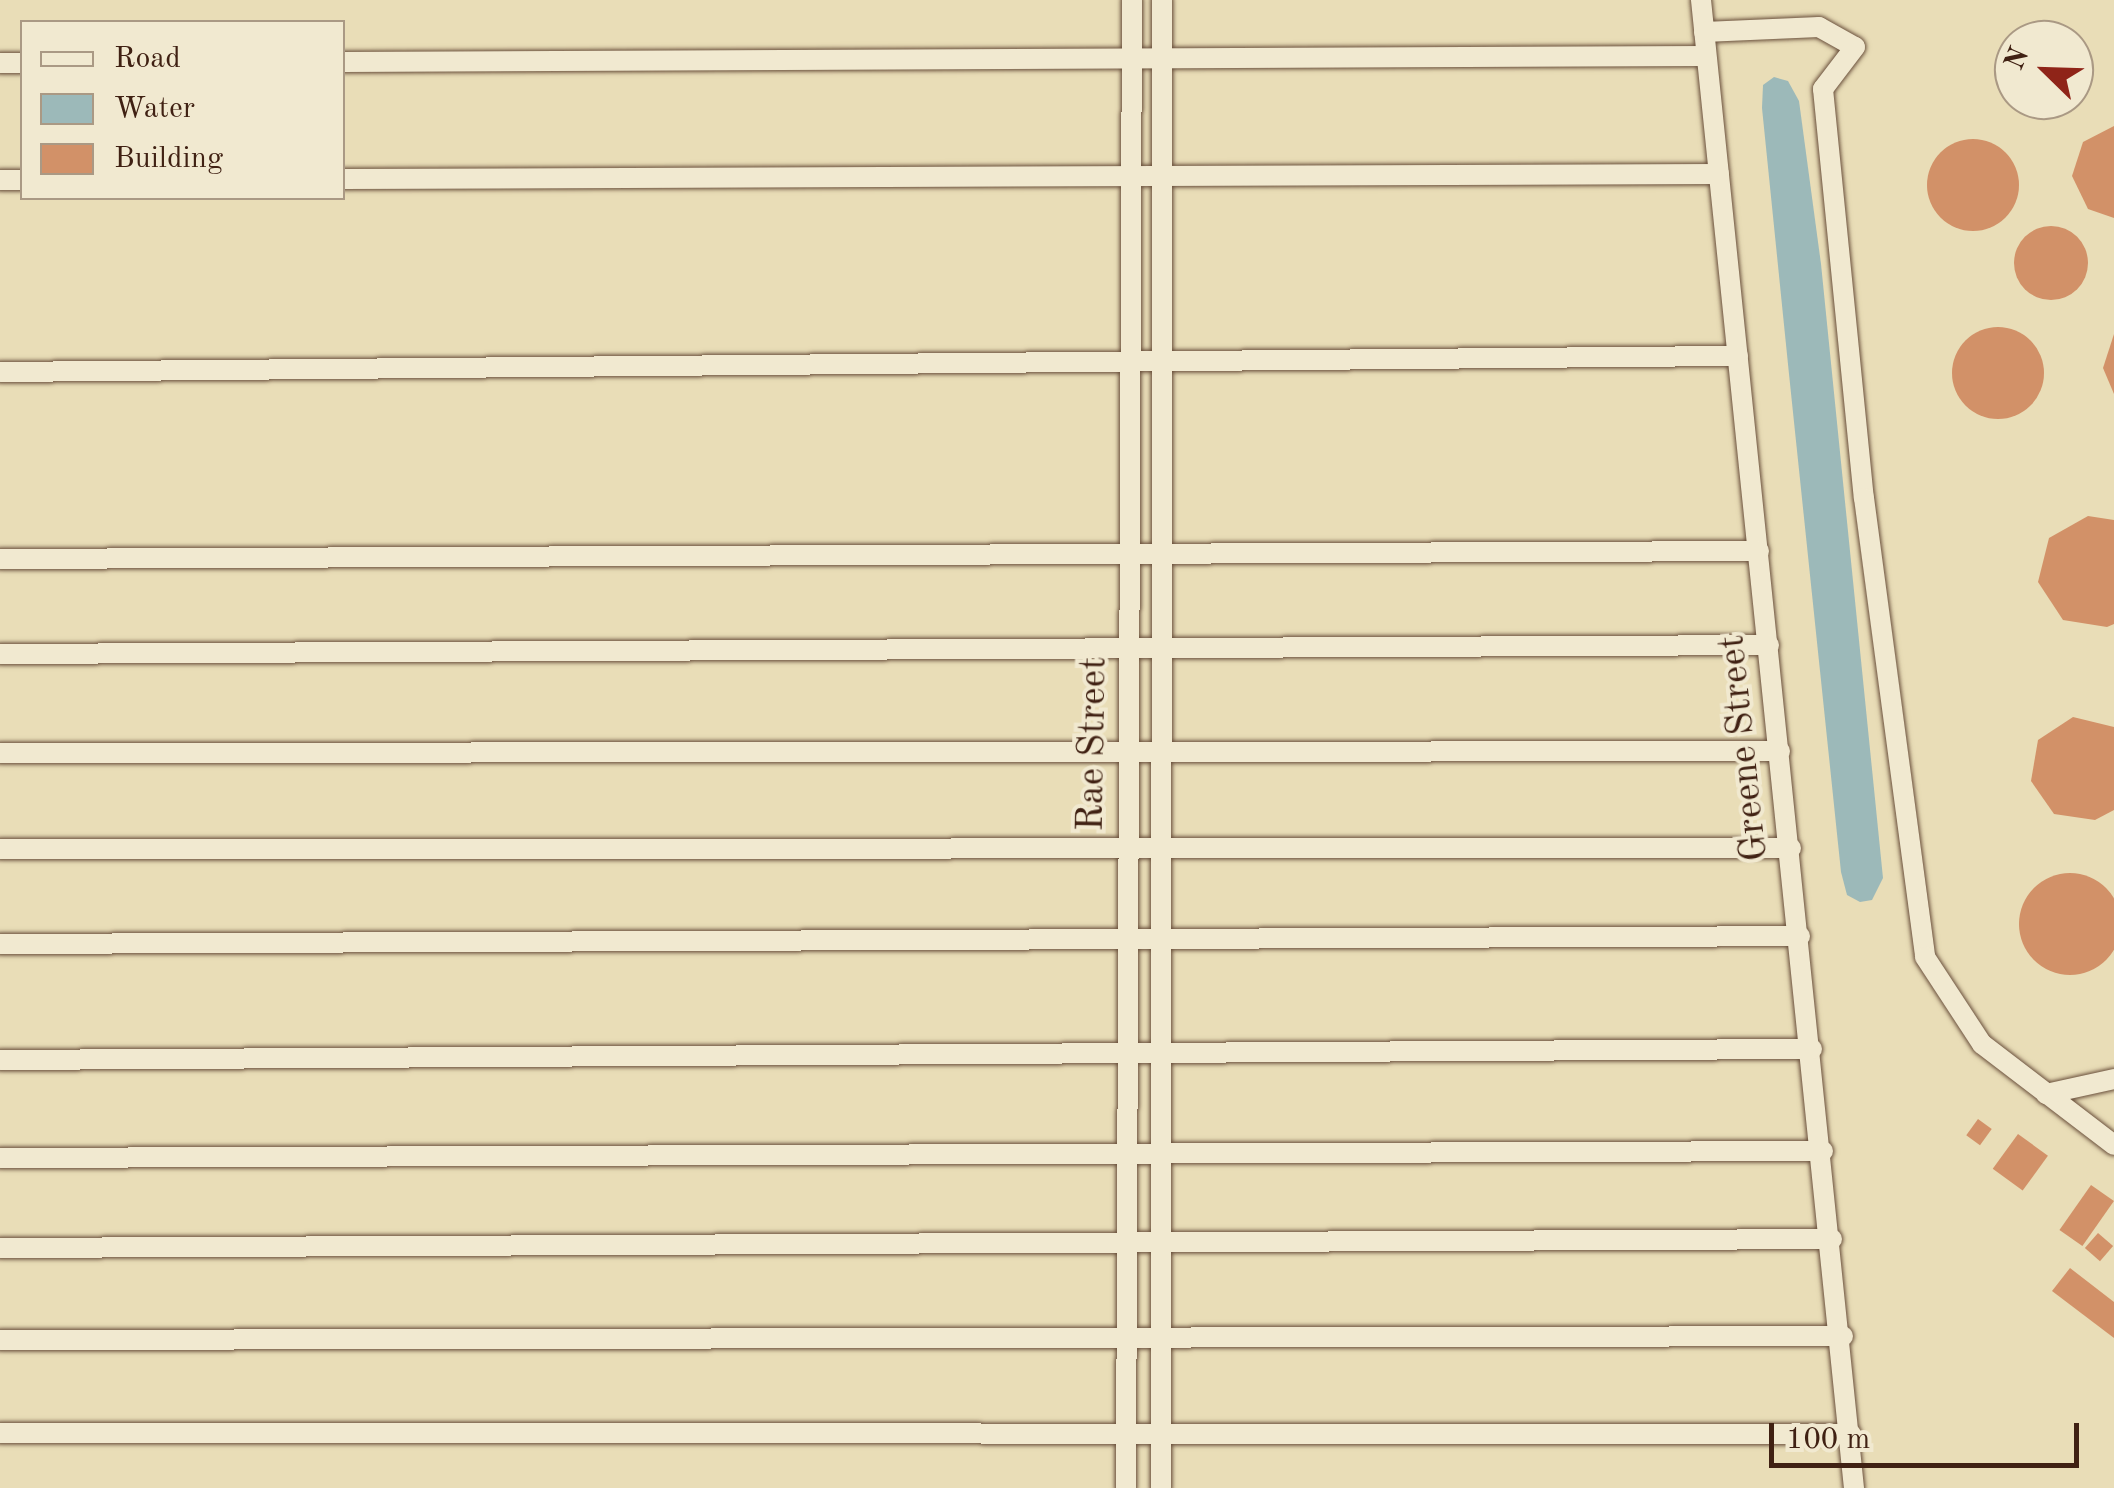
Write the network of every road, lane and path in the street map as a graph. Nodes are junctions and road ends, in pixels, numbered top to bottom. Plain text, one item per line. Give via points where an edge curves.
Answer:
1 (1132, 0) edge
2 (1162, 0) edge
3 (1700, 0) edge
4 (1704, 32) junction
5 (1706, 56) junction
6 (1133, 59) junction
7 (1162, 59) junction
8 (345, 62) edge
9 (1719, 174) junction
10 (1133, 176) junction
11 (1162, 176) junction
12 (345, 179) edge
13 (1738, 356) junction
14 (1161, 361) junction
15 (1132, 362) junction
16 (0, 372) edge
17 (1759, 551) junction
18 (1130, 553) junction
19 (1161, 553) junction
20 (0, 559) edge
21 (1770, 645) junction
22 (1131, 650) junction
23 (1161, 650) junction
24 (0, 654) edge
25 (1780, 751) junction
26 (0, 752) edge
27 (1130, 755) junction
28 (1161, 755) junction
29 (1128, 848) junction
30 (1161, 848) junction
31 (1791, 848) junction
32 (0, 850) edge
33 (1800, 936) junction
34 (1130, 939) junction
35 (1161, 939) junction
36 (0, 944) edge
37 (1812, 1049) junction
38 (1161, 1054) junction
39 (1130, 1055) junction
40 (0, 1060) edge
41 (2114, 1080) edge
42 (2046, 1094) junction
43 (2114, 1146) edge
44 (1823, 1151) junction
45 (1128, 1155) junction
46 (1161, 1155) junction
47 (0, 1158) edge
48 (1832, 1238) junction
49 (1129, 1242) junction
50 (1161, 1242) junction
51 (0, 1248) edge
52 (1843, 1336) junction
53 (0, 1340) edge
54 (1128, 1340) junction
55 (1161, 1340) junction
56 (0, 1434) edge
57 (1851, 1434) junction
58 (1160, 1435) junction
59 (1125, 1436) junction
60 (1126, 1488) edge
61 (1160, 1488) edge
62 (1854, 1488) edge

1 - 6 street, Rae Street
2 - 7 street, Rae Street
3 - 4 street, Greene Street
4 - 5 street, Greene Street
4 - 42 street via 1818,26 1855,47 1823,89 1864,498 1925,958 1982,1044
5 - 7 street
5 - 9 street, Greene Street
6 - 7 street
6 - 8 street
6 - 10 street, Rae Street
7 - 11 street, Rae Street
9 - 11 street
9 - 13 street, Greene Street
10 - 11 street
10 - 12 street
10 - 15 street, Rae Street
11 - 14 street, Rae Street
13 - 14 street
13 - 17 street, Greene Street
14 - 15 street
14 - 19 street, Rae Street
15 - 16 street
15 - 18 street, Rae Street
17 - 19 street
17 - 21 street, Greene Street
18 - 19 street
18 - 20 street
18 - 22 street, Rae Street
19 - 23 street, Rae Street
21 - 23 street
21 - 25 street, Greene Street
22 - 23 street
22 - 24 street
22 - 27 street, Rae Street
23 - 28 street, Rae Street
25 - 28 street
25 - 31 street, Greene Street
26 - 27 street
27 - 28 street
27 - 29 street, Rae Street
28 - 30 street, Rae Street
29 - 30 street
29 - 32 street
29 - 34 street, Rae Street
30 - 31 street
30 - 35 street, Rae Street
31 - 33 street, Greene Street
33 - 35 street
33 - 37 street, Greene Street
34 - 35 street
34 - 36 street
34 - 39 street, Rae Street
35 - 38 street, Rae Street
37 - 38 street
37 - 44 street, Greene Street
38 - 39 street
38 - 46 street, Rae Street
39 - 40 street
39 - 45 street, Rae Street
41 - 42 street
42 - 43 street
44 - 46 street
44 - 48 street, Greene Street
45 - 46 street
45 - 47 street
45 - 49 street, Rae Street
46 - 50 street, Rae Street
48 - 50 street
48 - 52 street, Greene Street
49 - 50 street
49 - 51 street
49 - 54 street, Rae Street
50 - 55 street, Rae Street
52 - 55 street
52 - 57 street, Greene Street
53 - 54 street
54 - 55 street
54 - 59 street, Rae Street
55 - 58 street, Rae Street
56 - 59 street
57 - 58 street
57 - 62 street, Greene Street
58 - 59 street
58 - 61 street, Rae Street
59 - 60 street, Rae Street

